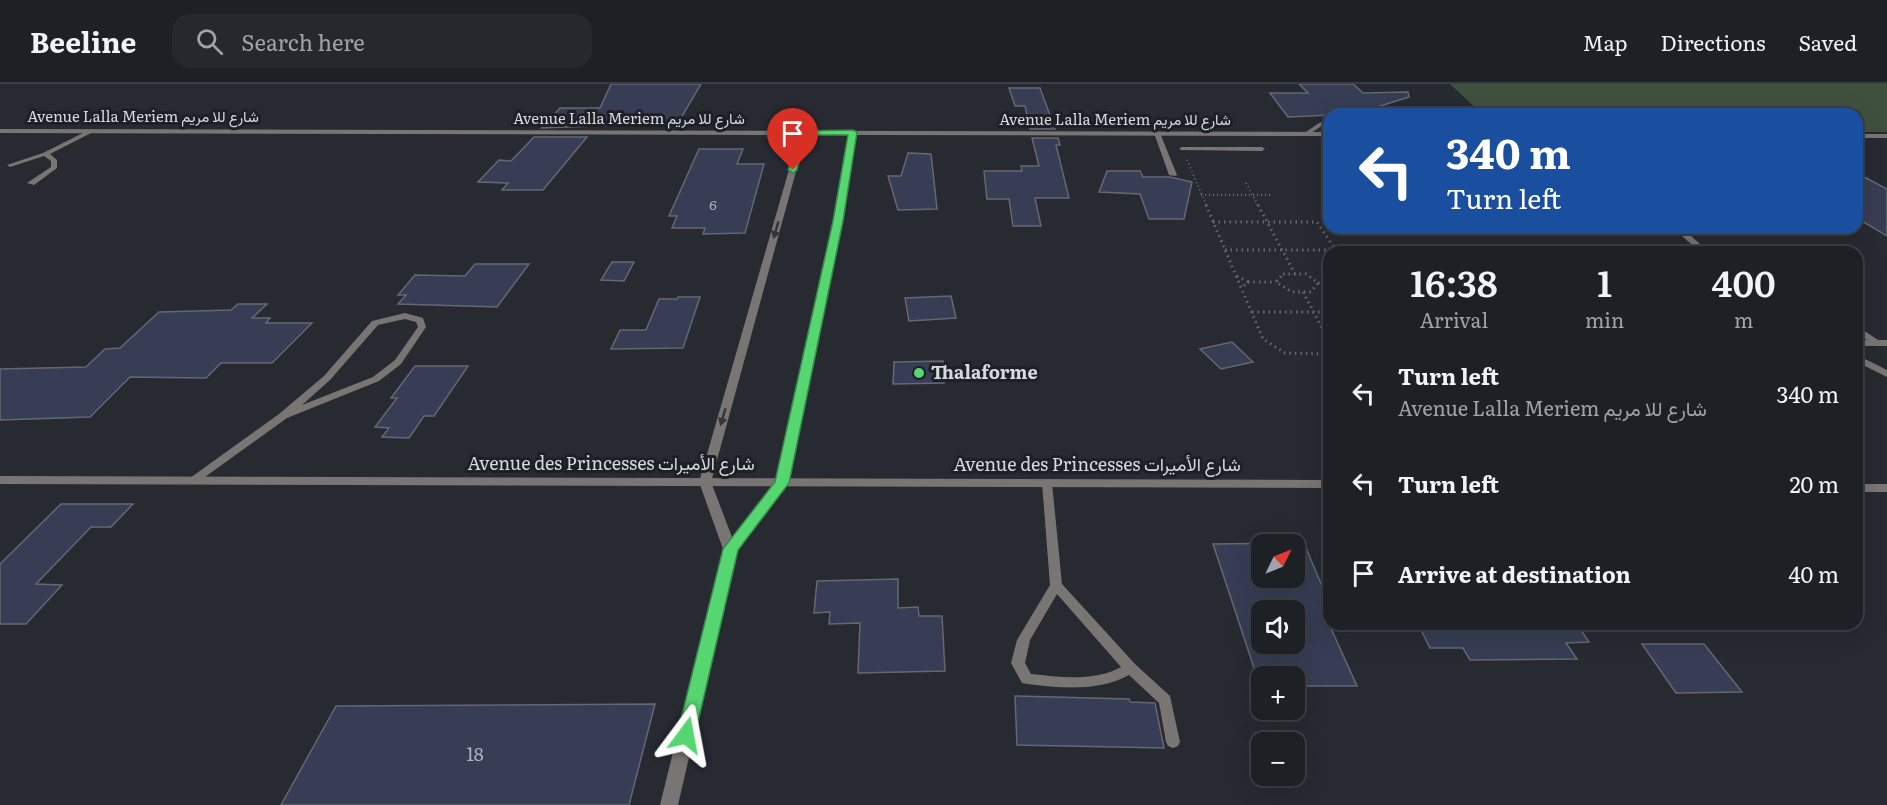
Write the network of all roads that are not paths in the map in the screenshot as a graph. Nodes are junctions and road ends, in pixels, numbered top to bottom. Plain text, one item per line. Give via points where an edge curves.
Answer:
1 (1323, 124) edge
2 (0, 131) edge
3 (91, 131) junction
4 (853, 132) junction
5 (803, 133) junction
6 (1157, 133) junction
7 (1219, 134) junction
8 (1306, 134) junction
9 (1323, 134) edge
10 (1863, 136) edge
11 (1887, 136) edge
12 (1182, 149) road end
13 (1227, 149) junction
14 (1262, 149) dead end
15 (45, 154) junction
16 (10, 165) dead end
17 (1173, 175) dead end
18 (32, 183) dead end
19 (1684, 234) edge
20 (1698, 246) edge
21 (1863, 333) edge
22 (1875, 341) junction
23 (1863, 342) edge
24 (1887, 343) edge
25 (1863, 361) edge
26 (1887, 374) edge
27 (314, 389) junction
28 (338, 395) junction
29 (283, 417) junction
30 (0, 480) edge
31 (194, 480) junction
32 (705, 482) junction
33 (782, 483) junction
34 (1047, 483) junction
35 (1323, 484) edge
36 (1863, 488) edge
37 (1887, 488) edge
38 (730, 549) junction
39 (1056, 585) junction
40 (1130, 668) junction
41 (1173, 742) dead end
42 (669, 805) edge

1 - 8 lane
2 - 3 street, Avenue Lalla Meriem شارع للا مريم
3 - 5 street, Avenue Lalla Meriem شارع للا مريم
3 - 15 lane
4 - 5 street, Avenue Lalla Meriem شارع للا مريم
4 - 6 street, Avenue Lalla Meriem شارع للا مريم
4 - 33 street
5 -> 32 street
6 - 7 street, Avenue Lalla Meriem شارع للا مريم
6 - 17 lane
7 - 8 street, Avenue Lalla Meriem شارع للا مريم
7 - 13 lane
8 - 9 street, Avenue Lalla Meriem شارع للا مريم
10 - 11 street
12 - 13 lane
13 - 14 lane
15 - 16 lane
15 - 18 lane via 54,160 54,168
19 - 20 lane
21 - 22 lane
22 - 23 lane
22 - 24 lane
25 - 26 lane
27 - 28 lane
27 - 28 lane via 375,323 405,316 420,320 422,327 398,362 376,379
27 - 29 lane
28 - 29 lane
29 - 31 lane
30 - 31 street, Avenue des Princesses شارع الأميرات
31 - 32 street, Avenue des Princesses شارع الأميرات
32 - 33 street, Avenue des Princesses شارع الأميرات
32 - 38 street
33 - 34 street, Avenue des Princesses شارع الأميرات
33 - 38 street
34 - 35 street, Avenue des Princesses شارع الأميرات
34 - 39 lane
36 - 37 street
38 - 42 street
39 - 40 lane
39 - 40 lane via 1024,640 1018,663 1027,679 1064,683 1102,680 1119,676
40 - 41 lane via 1165,700

